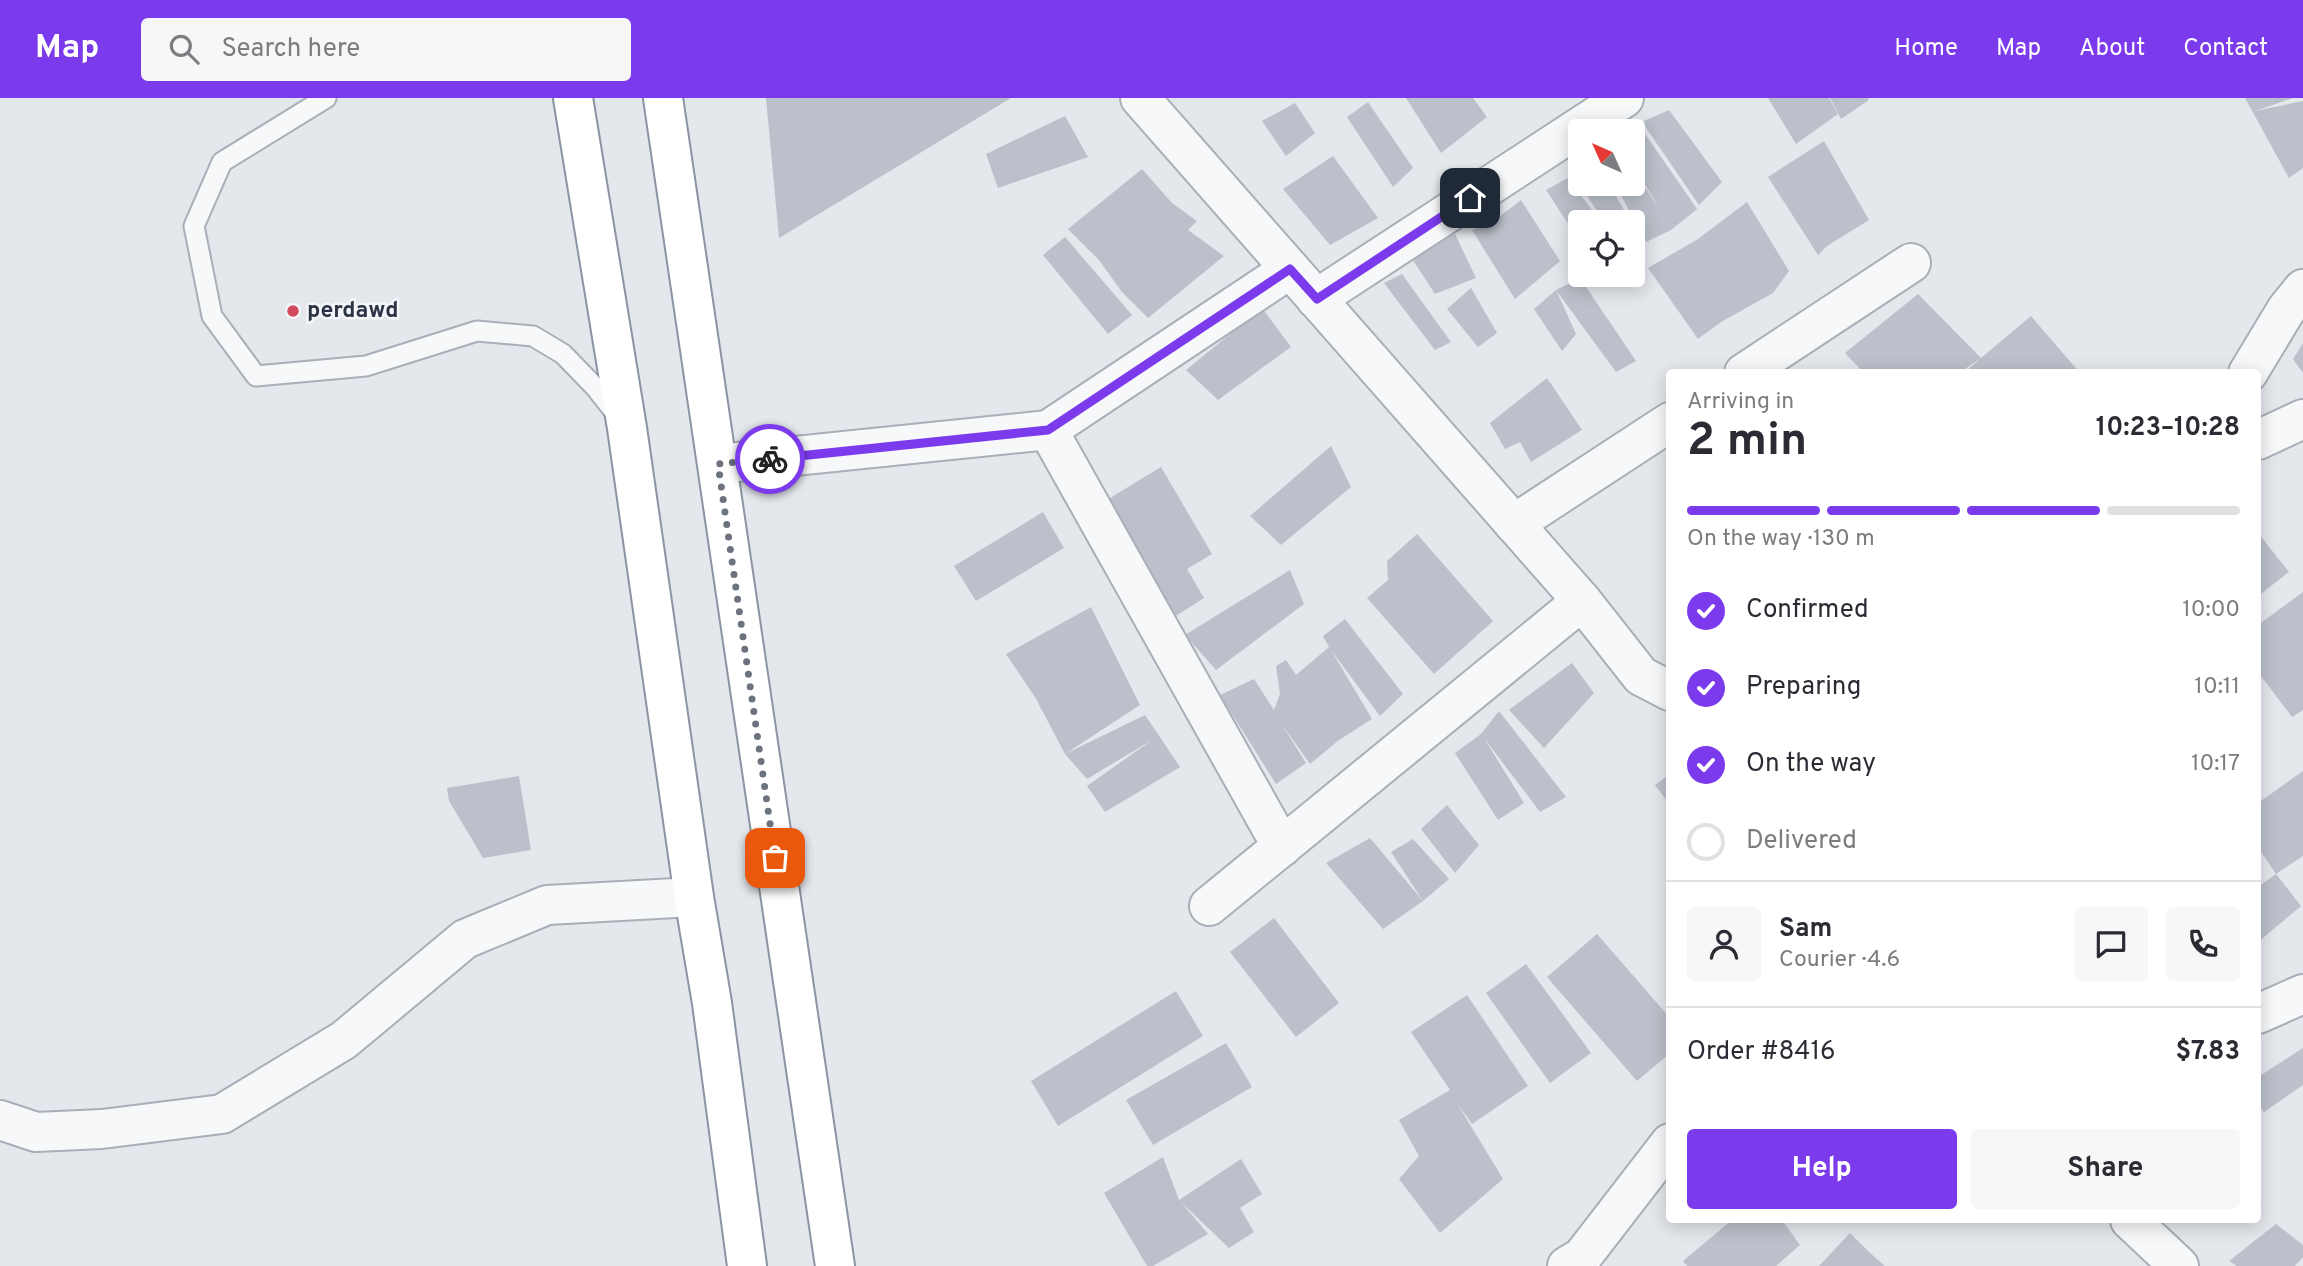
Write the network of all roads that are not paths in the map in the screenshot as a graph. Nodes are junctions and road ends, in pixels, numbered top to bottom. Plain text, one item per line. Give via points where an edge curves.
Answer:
1 (326, 98) edge
2 (573, 98) edge
3 (663, 98) edge
4 (1140, 98) edge
5 (1623, 98) edge
6 (1911, 263) dead end
7 (1290, 269) junction
8 (2303, 289) edge
9 (1317, 299) junction
10 (1750, 369) edge
11 (2250, 369) edge
12 (2303, 419) edge
13 (1666, 425) edge
14 (627, 428) junction
15 (1048, 430) junction
16 (2261, 439) edge
17 (718, 464) junction
18 (1514, 524) junction
19 (1582, 601) junction
20 (1666, 689) edge
21 (1282, 847) junction
22 (694, 897) junction
23 (1209, 906) dead end
24 (2303, 994) edge
25 (2261, 1013) edge
26 (0, 1120) edge
27 (1666, 1148) edge
28 (2133, 1223) edge
29 (1580, 1263) edge
30 (747, 1266) edge
31 (835, 1266) edge
32 (2179, 1266) edge

1 - 14 lane via 222,162 194,226 212,316 256,376 366,366 477,331 533,336 563,354
2 - 14 highway
3 - 17 highway
4 - 7 street
5 - 9 street
6 - 10 street
7 - 9 street
7 - 15 street
8 - 11 street
9 - 18 street
12 - 16 street
13 - 18 street
14 - 22 highway
15 - 17 street
15 - 21 street
17 - 31 highway
18 - 19 street
19 - 20 street via 1641,677
19 - 21 street
21 - 23 street
22 - 26 street via 547,905 465,939 344,1040 222,1115 36,1132
22 - 30 highway
24 - 25 street
27 - 29 street
28 - 32 street

